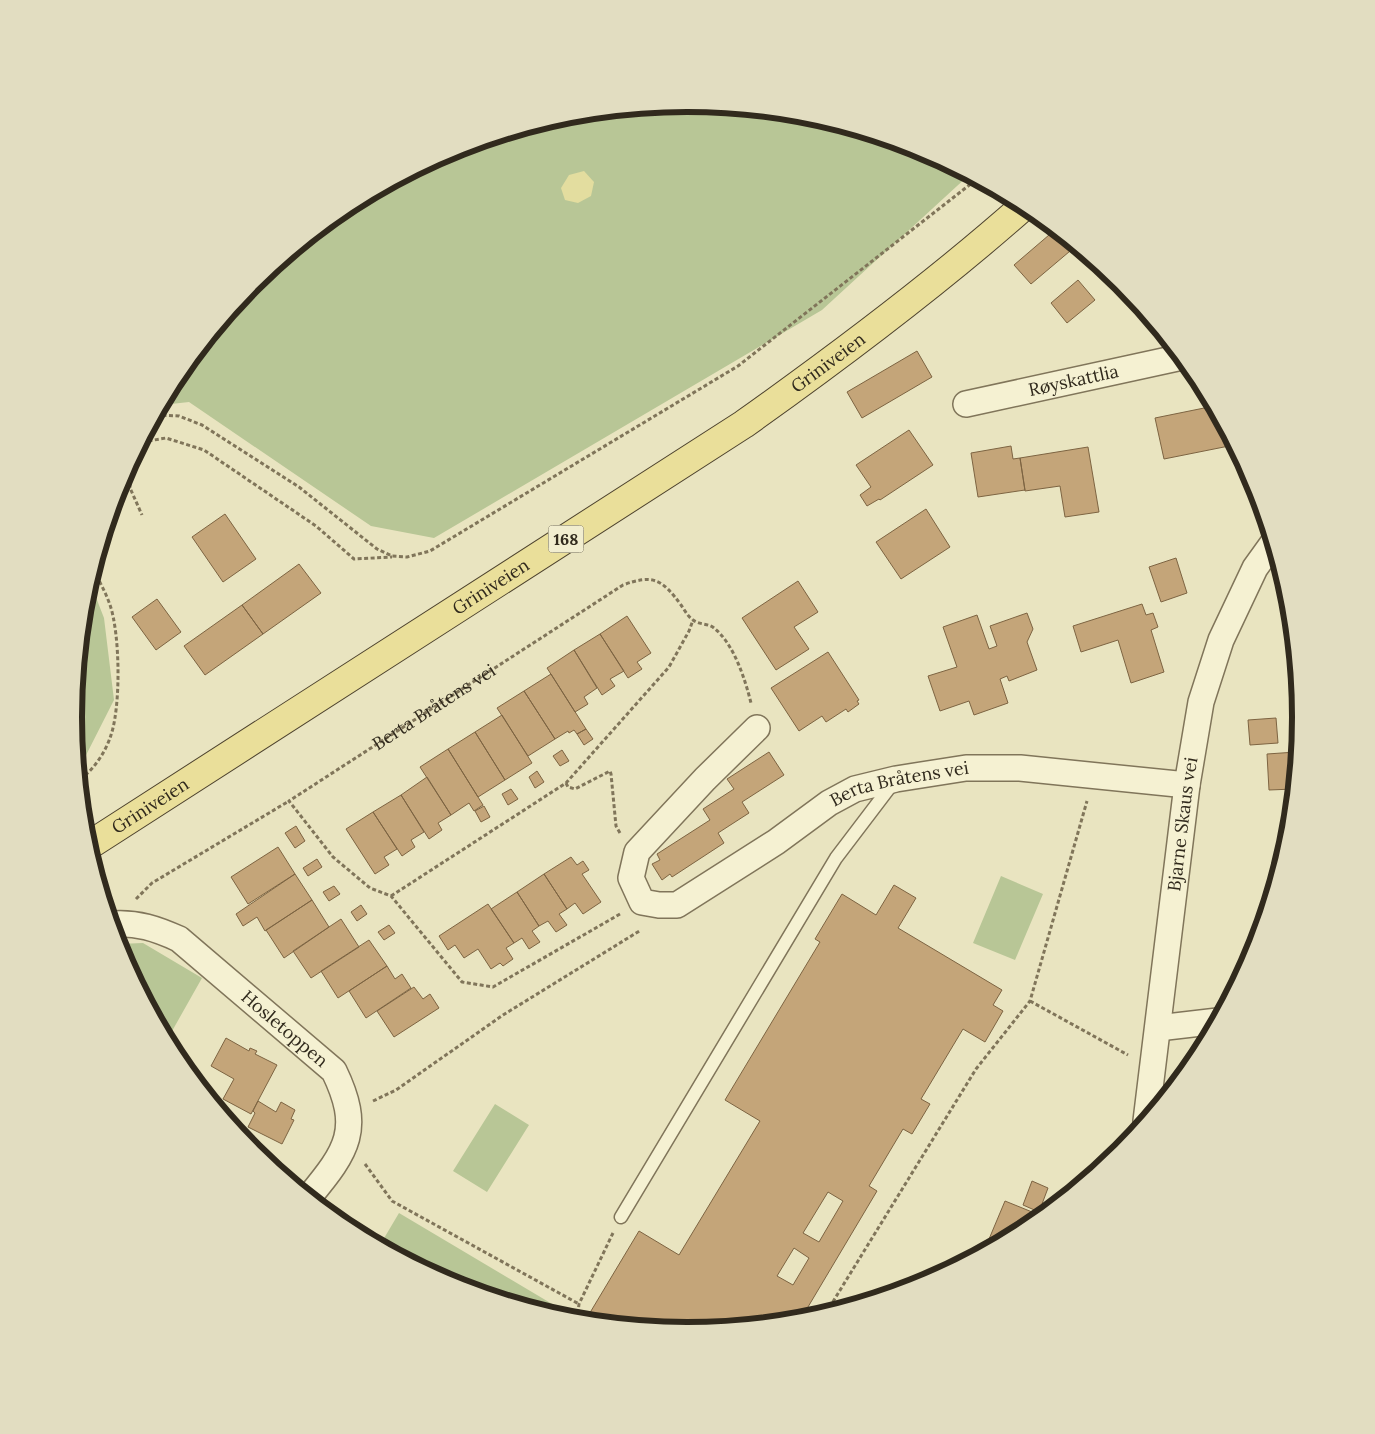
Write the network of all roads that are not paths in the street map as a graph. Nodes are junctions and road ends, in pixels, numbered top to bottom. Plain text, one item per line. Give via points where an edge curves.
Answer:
1 (1019, 211) edge
2 (1174, 359) edge
3 (966, 404) dead end
4 (1269, 549) edge
5 (757, 728) road end
6 (896, 779) junction
7 (1187, 785) junction
8 (95, 841) edge
9 (119, 924) edge
10 (1210, 1022) edge
11 (1158, 1028) junction
12 (1147, 1109) edge
13 (313, 1192) edge
14 (621, 1217) road end

1 - 8 main road, Griniveien / 168 via 906,305 744,424
2 - 3 street, Røyskattlia
4 - 7 street, Bjarne Skaus vei via 1255,568 1221,640 1201,702
5 - 6 street, Berta Bråtens vei via 637,852 631,878 642,902 677,905 776,842 829,803 855,789
6 - 7 street, Berta Bråtens vei via 966,768 1020,768
6 - 14 lane via 836,858
7 - 11 street, Bjarne Skaus vei
9 - 13 street, Hosletoppen via 139,924 179,939 334,1071 344,1090 349,1112 348,1140
10 - 11 street
11 - 12 street, Bjarne Skaus vei

